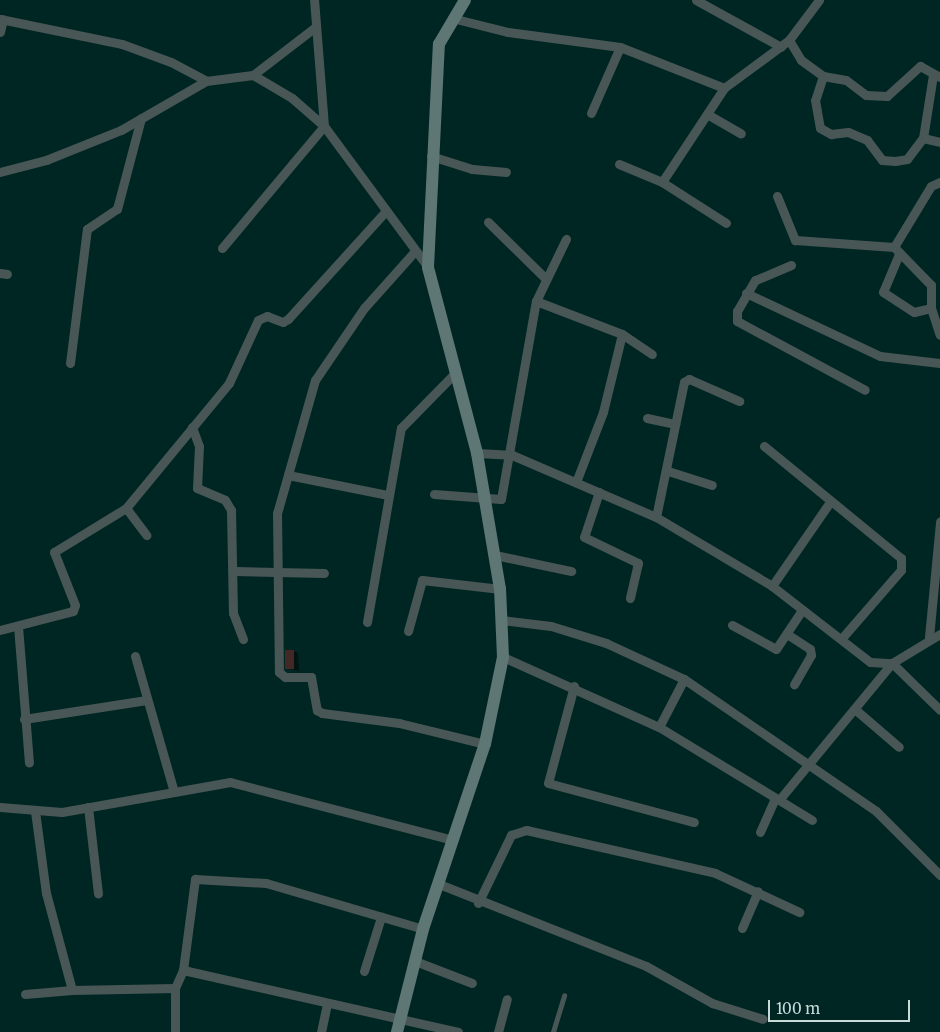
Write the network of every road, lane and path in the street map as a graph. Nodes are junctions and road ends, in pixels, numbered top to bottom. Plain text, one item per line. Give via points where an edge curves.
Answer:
1 (314, 0) edge
2 (465, 0) edge
3 (696, 0) edge
4 (819, 0) edge
5 (452, 18) junction
6 (2, 19) edge
7 (314, 28) junction
8 (0, 32) edge
9 (789, 40) junction
10 (781, 46) junction
11 (620, 47) junction
12 (253, 75) junction
13 (824, 76) junction
14 (937, 76) edge
15 (206, 81) junction
16 (724, 88) junction
17 (591, 113) dead end
18 (707, 114) junction
19 (141, 118) junction
20 (324, 126) junction
21 (741, 134) dead end
22 (923, 138) junction
23 (940, 142) edge
24 (431, 156) junction
25 (619, 164) dead end
26 (0, 172) edge
27 (506, 172) dead end
28 (662, 182) junction
29 (940, 182) edge
30 (777, 196) dead end
31 (386, 211) junction
32 (488, 222) dead end
33 (726, 223) dead end
34 (566, 240) dead end
35 (222, 248) dead end
36 (897, 250) junction
37 (415, 251) junction
38 (791, 265) dead end
39 (428, 266) junction
40 (546, 279) junction
41 (746, 293) junction
42 (536, 301) junction
43 (931, 308) junction
44 (622, 334) junction
45 (940, 335) edge
46 (652, 354) dead end
47 (70, 363) dead end
48 (940, 363) edge
49 (456, 372) junction
50 (865, 390) dead end
51 (739, 402) dead end
52 (647, 418) dead end
53 (675, 424) junction
54 (192, 428) junction
55 (764, 446) dead end
56 (477, 453) junction
57 (512, 455) junction
58 (668, 471) junction
59 (288, 474) junction
60 (576, 482) junction
61 (712, 485) dead end
62 (599, 492) junction
63 (434, 494) dead end
64 (387, 495) junction
65 (485, 498) junction
66 (830, 502) junction
67 (126, 508) junction
68 (656, 517) junction
69 (940, 522) edge
70 (146, 535) dead end
71 (938, 553) edge
72 (495, 555) junction
73 (280, 570) junction
74 (235, 571) junction
75 (571, 571) dead end
76 (324, 573) dead end
77 (772, 586) junction
78 (500, 589) junction
79 (630, 598) dead end
80 (802, 610) junction
81 (502, 620) junction
82 (367, 622) dead end
83 (732, 625) dead end
84 (18, 626) junction
85 (0, 630) edge
86 (408, 631) dead end
87 (787, 634) junction
88 (940, 634) edge
89 (929, 637) junction
90 (243, 639) dead end
91 (841, 639) junction
92 (135, 656) dead end
93 (503, 657) junction
94 (892, 663) junction
95 (684, 679) junction
96 (794, 684) dead end
97 (574, 686) junction
98 (147, 700) junction
99 (940, 710) edge
100 (857, 711) junction
101 (24, 719) junction
102 (659, 727) junction
103 (485, 744) junction
104 (899, 747) dead end
105 (29, 763) dead end
106 (812, 764) junction
107 (174, 792) junction
108 (777, 799) junction
109 (0, 807) edge
110 (88, 807) junction
111 (35, 811) junction
112 (812, 820) dead end
113 (694, 822) dead end
114 (760, 832) dead end
115 (453, 840) junction
116 (940, 875) edge
117 (439, 884) junction
118 (758, 891) junction
119 (98, 893) dead end
120 (478, 903) junction
121 (799, 912) dead end
122 (381, 917) junction
123 (742, 928) dead end
124 (424, 929) junction
125 (415, 961) junction
126 (183, 970) junction
127 (364, 971) dead end
128 (472, 983) dead end
129 (175, 988) junction
130 (72, 990) junction
131 (25, 994) dead end
132 (564, 996) dead end
133 (507, 1000) dead end
134 (327, 1004) junction
135 (763, 1019) dead end
136 (398, 1027) edge
137 (175, 1032) edge
138 (321, 1032) edge
139 (458, 1032) edge
140 (498, 1032) edge
141 (553, 1032) edge

1 - 7 street
2 - 5 main road
3 - 10 street
4 - 9 street
5 - 11 street via 508,32
5 - 24 main road via 439,44
6 - 8 street
6 - 15 street via 122,44 171,62
7 - 12 street
7 - 20 street
9 - 10 street
9 - 13 street via 801,60
10 - 16 street
11 - 16 street
11 - 17 street
12 - 15 street
12 - 20 street via 292,98
13 - 14 street via 846,80 875,97 893,92 920,66
13 - 22 street via 815,100 816,122 825,132 848,132 867,140 882,160 896,161 907,159
14 - 22 street
15 - 19 street
16 - 18 street
18 - 21 street
18 - 28 street
19 - 26 street via 46,160
19 - 47 street via 117,209 87,229
20 - 31 street
20 - 35 street
22 - 23 street
24 - 27 street via 472,169
24 - 39 main road
25 - 28 street
28 - 33 street
29 - 36 street via 931,186
30 - 36 street via 795,240
31 - 37 street
31 - 54 street via 288,319 283,322 267,316 258,320 229,383
32 - 40 street
34 - 40 street
36 - 43 street via 931,284
36 - 43 street via 883,292 914,312
37 - 39 street
37 - 59 street via 364,308 314,380
38 - 41 street via 755,280
39 - 49 main road
40 - 42 street
41 - 48 street via 880,356
41 - 50 street via 737,321
42 - 44 street
42 - 57 street
43 - 45 street
44 - 46 street
44 - 60 street via 603,412
49 - 56 main road
49 - 64 street via 402,428
51 - 53 street via 686,380
52 - 53 street
53 - 58 street
54 - 67 street
54 - 74 street via 199,446 197,488 225,500 231,510
55 - 66 street
56 - 57 street
56 - 65 main road
57 - 60 street
57 - 65 street via 501,499
58 - 61 street
58 - 68 street
59 - 64 street via 337,488
59 - 73 street via 277,513
60 - 62 street
62 - 68 street
62 - 79 street via 584,537 638,563
63 - 65 street
64 - 82 street
65 - 72 main road
66 - 77 street
66 - 91 street via 903,564
67 - 70 street
67 - 84 street via 54,552 75,605 73,612
68 - 77 street
69 - 71 street
71 - 89 street
72 - 75 street
72 - 78 main road
73 - 74 street
73 - 76 street
73 - 103 street via 279,672 285,678 311,676 317,710
74 - 90 street via 233,614
77 - 80 street
78 - 81 main road
78 - 86 street via 422,580
80 - 87 street
80 - 91 street
81 - 93 main road
81 - 95 street via 551,626 606,643
83 - 87 street via 772,649 780,647
84 - 85 street
84 - 101 street
87 - 96 street via 810,649 811,655
88 - 89 street
89 - 94 street
91 - 94 street via 870,662
92 - 98 street
93 - 97 street
93 - 103 main road
94 - 99 street
94 - 100 street
95 - 102 street
95 - 106 street
97 - 102 street
97 - 113 street via 548,783
98 - 101 street
98 - 107 street
100 - 104 street
100 - 106 street
101 - 105 street
102 - 108 street
103 - 115 main road
106 - 108 street
106 - 116 street via 876,811
107 - 110 street
107 - 115 street via 230,782
108 - 112 street
108 - 114 street
109 - 111 street
110 - 111 street
110 - 119 street
111 - 130 street via 46,893
115 - 117 main road
117 - 120 street
117 - 124 main road
118 - 120 street via 716,873 526,830 511,835
118 - 121 street
118 - 123 street
120 - 135 street via 646,966 712,1003
122 - 124 street
122 - 126 street via 266,882 202,877 193,884
122 - 127 street
124 - 125 main road
125 - 128 street
125 - 136 main road
126 - 129 street
126 - 134 street
129 - 130 street
129 - 137 street
130 - 131 street
132 - 141 lane
133 - 140 street
134 - 136 street
134 - 138 street
136 - 139 street

